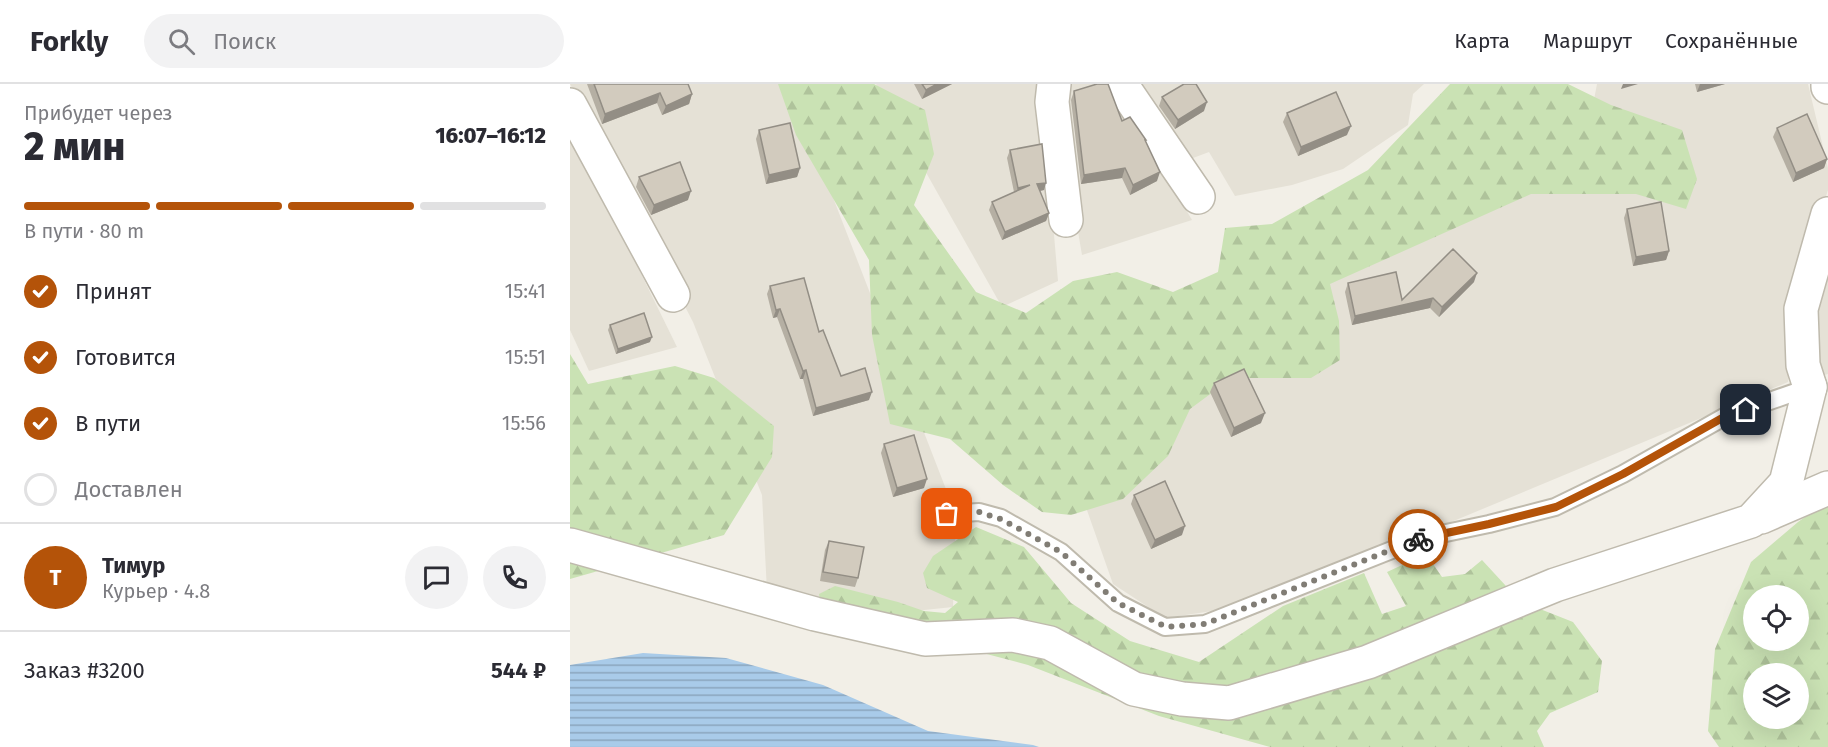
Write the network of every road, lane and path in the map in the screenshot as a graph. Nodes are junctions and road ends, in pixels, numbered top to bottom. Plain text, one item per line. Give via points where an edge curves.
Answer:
1 (1053, 84) edge
2 (1121, 84) edge
3 (570, 105) edge
4 (1198, 197) dead end
5 (1828, 214) edge
6 (1066, 220) dead end
7 (673, 295) dead end
8 (1819, 384) edge
9 (1828, 488) edge
10 (947, 514) dead end
11 (1751, 521) junction
12 (570, 545) edge

1 - 6 street
2 - 4 street
3 - 7 street
5 - 8 street via 1801,309 1803,365
8 - 10 lane via 1724,417 1556,507 1422,538 1205,624 1166,627 1118,603 1061,552 1001,519 979,512
8 - 11 street via 1786,483
9 - 11 street
11 - 12 street via 1555,585 1368,662 1229,703 1134,689 1050,643 1013,635 925,639 815,614

